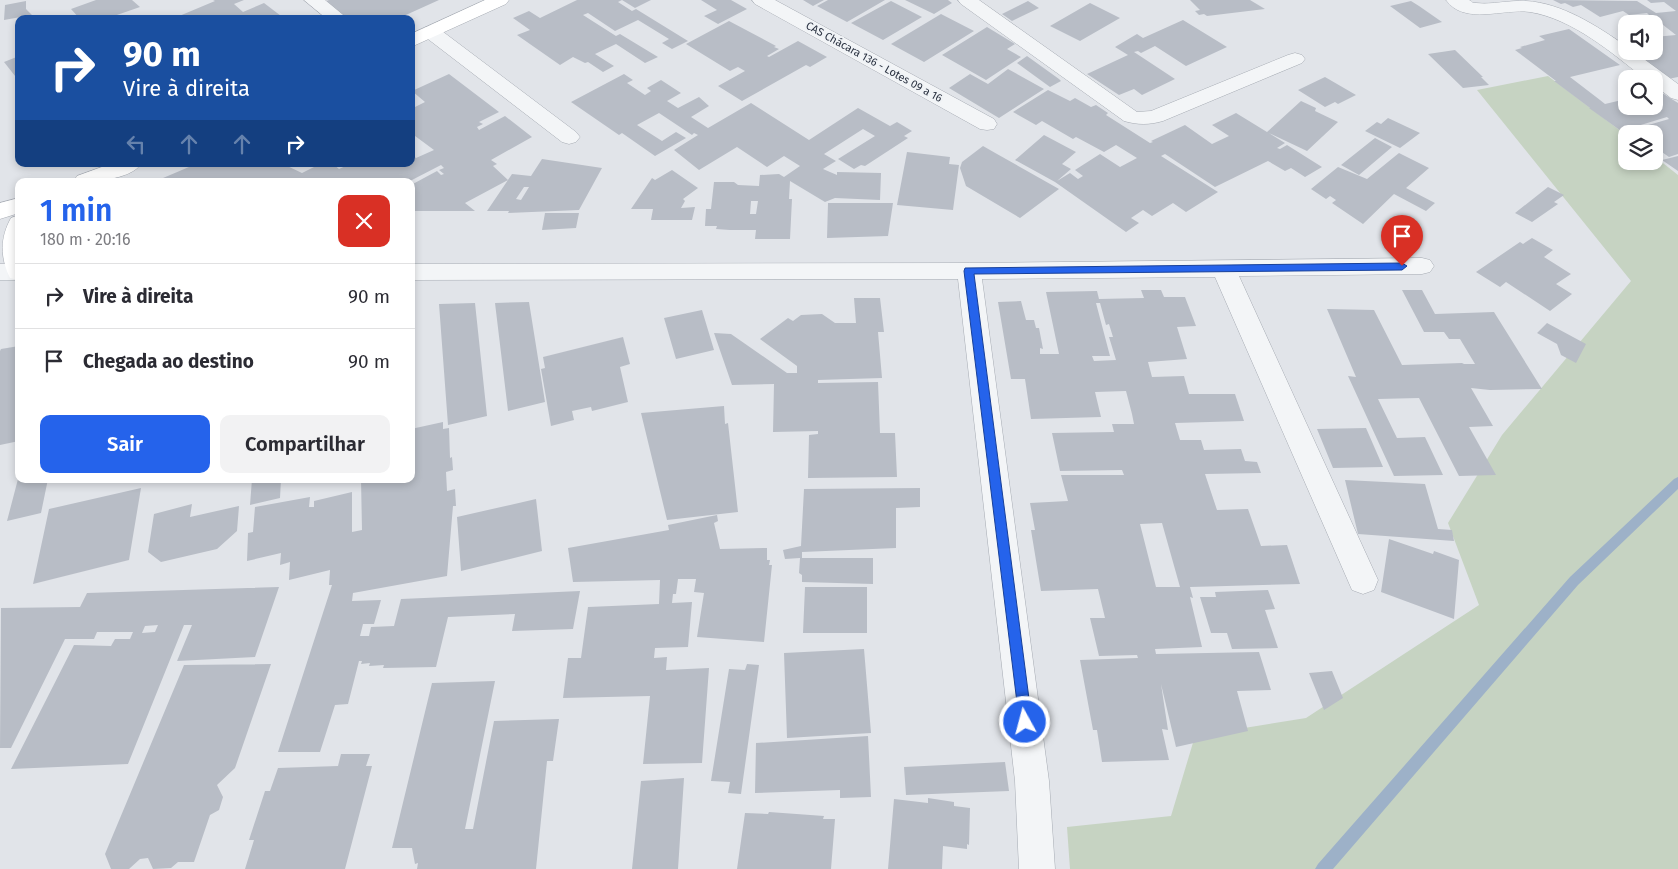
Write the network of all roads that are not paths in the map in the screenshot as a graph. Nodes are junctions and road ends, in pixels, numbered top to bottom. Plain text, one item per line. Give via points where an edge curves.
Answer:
1 (313, 0) edge
2 (500, 0) edge
3 (761, 0) edge
4 (966, 0) edge
5 (1455, 0) edge
6 (334, 15) edge
7 (431, 32) junction
8 (415, 39) edge
9 (1295, 59) dead end
10 (1678, 94) edge
11 (987, 124) dead end
12 (569, 137) dead end
13 (122, 167) edge
14 (93, 178) edge
15 (15, 205) edge
16 (0, 211) edge
17 (15, 238) edge
18 (1422, 266) dead end
19 (1223, 267) junction
20 (969, 271) junction
21 (12, 272) edge
22 (415, 272) edge
23 (1363, 580) dead end
24 (1038, 869) edge

1 - 6 street
2 - 7 street
3 - 11 street, CAS Chácara 136 - Lotes 09 a 16
4 - 9 street via 1131,117 1156,117
5 - 10 street via 1476,9 1532,7 1560,16 1581,25
7 - 8 street
7 - 12 street
13 - 14 street
15 - 16 street
17 - 21 street via 11,252
18 - 19 street
19 - 20 street
19 - 23 street
20 - 22 street
20 - 24 street via 1032,782

